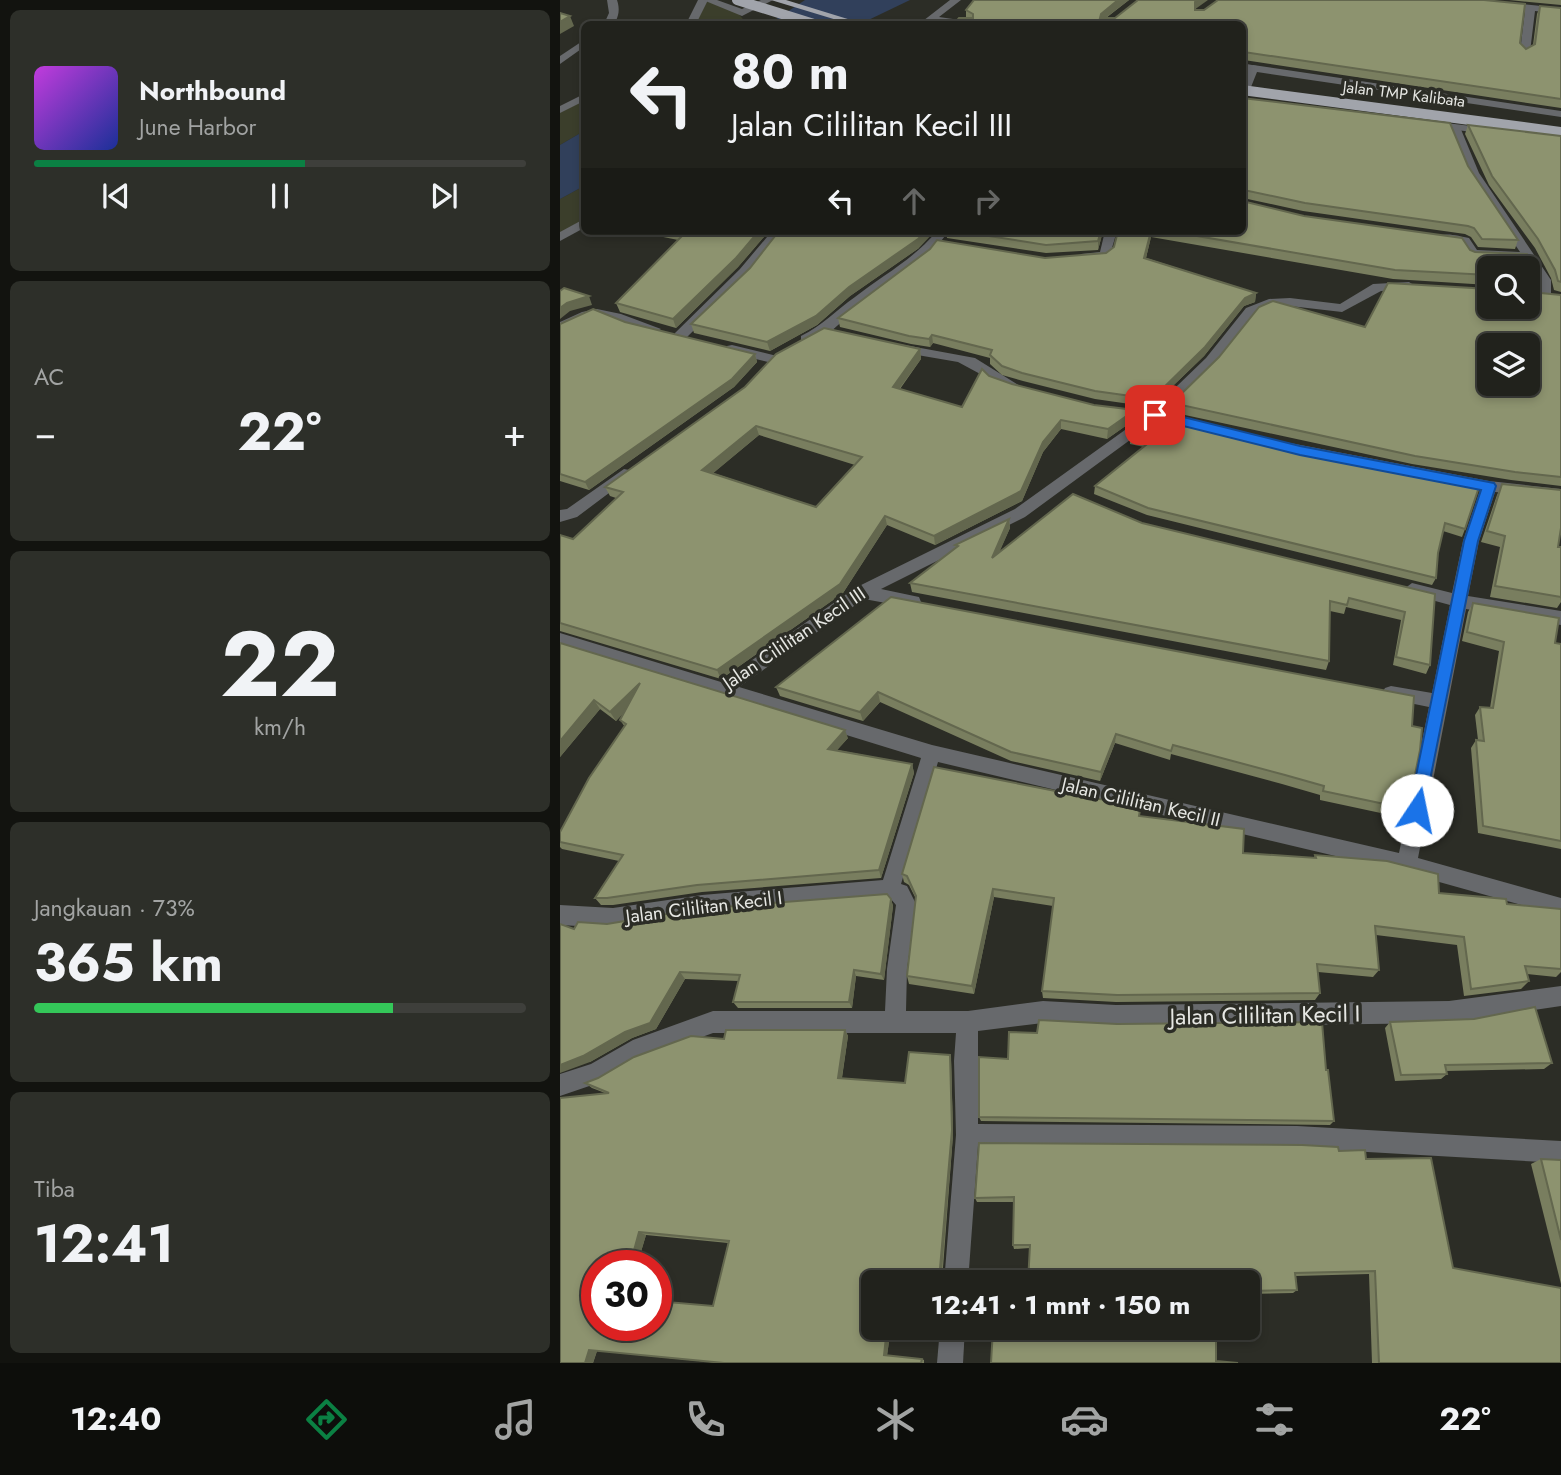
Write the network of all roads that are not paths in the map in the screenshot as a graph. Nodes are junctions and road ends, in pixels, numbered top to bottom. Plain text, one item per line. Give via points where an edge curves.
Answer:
1 (612, 0) edge
2 (705, 0) edge
3 (737, 0) edge
4 (768, 0) edge
5 (776, 0) edge
6 (956, 0) edge
7 (1455, 0) edge
8 (1530, 9) junction
9 (1561, 11) edge
10 (612, 21) edge
11 (693, 21) edge
12 (804, 21) edge
13 (849, 21) edge
14 (929, 21) edge
15 (581, 45) edge
16 (1525, 52) edge
17 (560, 61) edge
18 (1248, 67) edge
19 (1246, 85) edge
20 (1246, 90) edge
21 (581, 99) edge
22 (1246, 100) edge
23 (560, 110) edge
24 (1561, 114) edge
25 (1561, 125) edge
26 (1454, 127) junction
27 (1561, 132) edge
28 (1561, 139) edge
29 (581, 225) edge
30 (775, 235) edge
31 (1110, 235) edge
32 (1425, 235) edge
33 (560, 237) edge
34 (940, 239) edge
35 (1531, 256) joint
36 (1069, 260) edge
37 (1540, 271) edge
38 (1421, 287) edge
39 (1540, 295) edge
40 (1546, 295) junction
41 (1561, 297) edge
42 (560, 328) edge
43 (886, 345) edge
44 (720, 346) edge
45 (781, 353) junction
46 (757, 375) edge
47 (1031, 391) edge
48 (1131, 412) edge
49 (1162, 416) junction
50 (1274, 444) edge
51 (641, 462) edge
52 (1489, 486) junction
53 (1561, 494) edge
54 (560, 516) edge
55 (1392, 584) edge
56 (861, 592) junction
57 (1459, 601) junction
58 (925, 605) edge
59 (1561, 618) edge
60 (560, 640) edge
61 (722, 690) junction
62 (1372, 690) edge
63 (1439, 701) junction
64 (932, 753) junction
65 (1407, 864) junction
66 (890, 889) junction
67 (1561, 907) edge
68 (560, 915) edge
69 (1561, 996) edge
70 (895, 1021) junction
71 (968, 1022) junction
72 (560, 1085) edge
73 (967, 1135) junction
74 (1561, 1153) edge
75 (957, 1270) edge
76 (952, 1340) edge
77 (950, 1363) edge

1 - 10 street
2 - 4 street via 742,13
2 - 11 street
3 - 12 main road, bridge
5 - 13 main road
6 - 14 street
7 - 8 street
8 - 9 street
8 - 16 street
15 - 17 street
18 - 24 street
19 - 25 main road, Jalan TMP Kalibata
20 - 27 main road, Jalan TMP Kalibata, bridge
21 - 23 street
22 - 26 street
26 - 28 street
26 - 35 street via 1472,173
29 - 33 street
30 - 42 street via 687,337 598,310
31 - 36 street via 1105,255
32 - 35 street via 1465,241 1473,254
34 - 45 street via 857,301 830,332
37 - 40 street
38 - 49 street, Jalan Cililitan Kecil III via 1378,287 1342,308 1290,302 1269,303 1251,311
39 - 40 street
40 - 41 street
43 - 47 street via 966,359 996,380
44 - 45 street
45 - 46 street
48 - 49 street
49 - 56 street, Jalan Cililitan Kecil III via 1062,490
50 - 52 street
51 - 54 street via 572,513
52 - 53 street
52 - 57 street via 1471,541
55 - 57 street
56 - 58 street
56 - 61 street, Jalan Cililitan Kecil III
57 - 59 street
57 - 63 street
60 - 61 street, Jalan Cililitan Kecil III
61 - 64 street, Jalan Cililitan Kecil II
62 - 63 street
63 - 65 street
64 - 65 street, Jalan Cililitan Kecil II
64 - 66 street
65 - 67 street, Jalan Cililitan Kecil II
66 - 68 street, Jalan Cililitan Kecil I via 702,904 613,918
66 - 70 street via 900,893 906,904
69 - 71 street, Jalan Cililitan Kecil I via 1450,1012 1116,1016 1044,1012
70 - 71 street, Jalan Cililitan Kecil I
70 - 72 street, Jalan Cililitan Kecil I via 713,1022 633,1051 596,1073
71 - 73 street
73 - 74 street via 1297,1137
73 - 75 street
76 - 77 street

